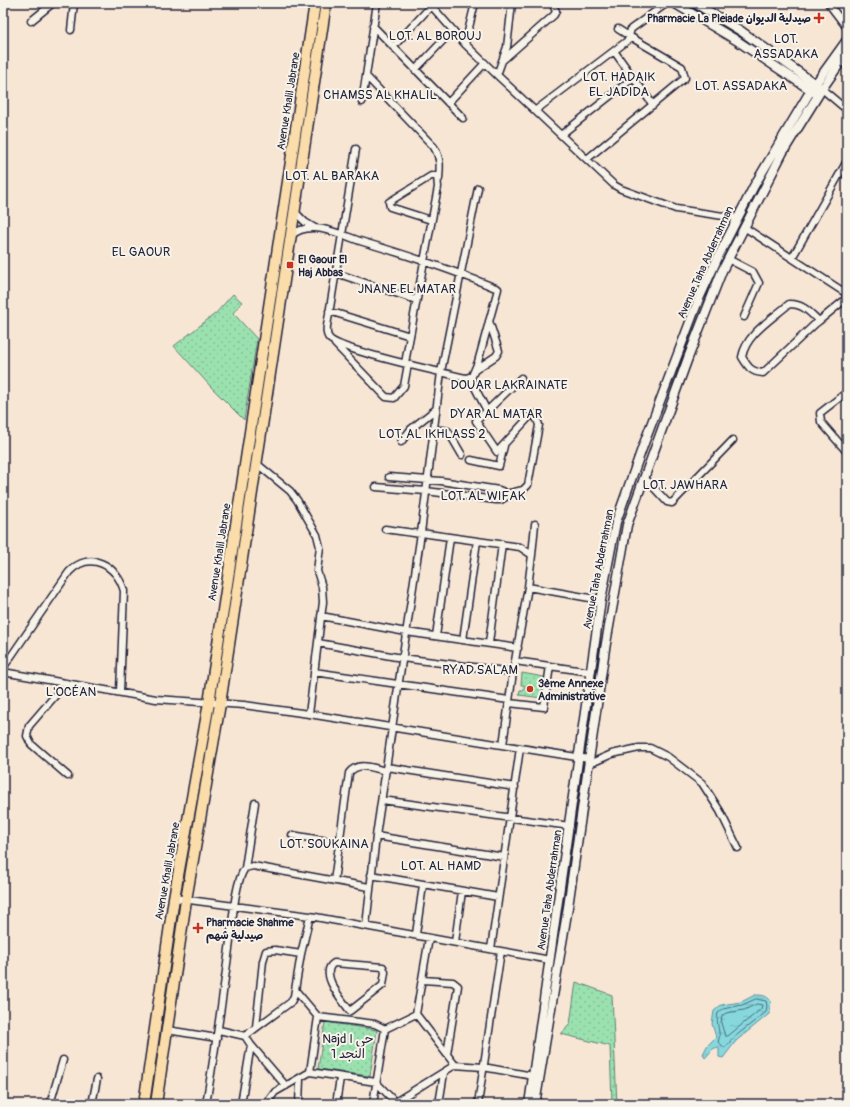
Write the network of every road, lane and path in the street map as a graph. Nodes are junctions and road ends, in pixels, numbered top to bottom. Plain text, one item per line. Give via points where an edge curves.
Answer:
1 (53, 3) edge
2 (74, 3) edge
3 (315, 3) edge
4 (326, 3) edge
5 (376, 3) edge
6 (476, 3) edge
7 (512, 3) edge
8 (552, 3) edge
9 (667, 3) edge
10 (674, 3) edge
11 (695, 3) edge
12 (828, 3) edge
13 (430, 5) edge
14 (31, 22) dead end
15 (373, 26) junction
16 (847, 28) edge
17 (618, 29) dead end
18 (71, 30) dead end
19 (454, 30) junction
20 (630, 37) junction
21 (847, 40) edge
22 (465, 44) junction
23 (393, 47) junction
24 (614, 51) junction
25 (847, 53) edge
26 (503, 60) junction
27 (485, 63) junction
28 (415, 70) junction
29 (497, 75) junction
30 (366, 76) junction
31 (633, 78) junction
32 (816, 90) junction
33 (362, 102) dead end
34 (448, 103) junction
35 (653, 105) junction
36 (536, 110) junction
37 (847, 110) edge
38 (463, 118) dead end
39 (562, 134) junction
40 (356, 149) dead end
41 (587, 159) junction
42 (847, 161) edge
43 (438, 182) junction
44 (478, 188) dead end
45 (745, 202) junction
46 (754, 207) junction
47 (294, 210) junction
48 (737, 218) junction
49 (430, 220) junction
50 (744, 227) junction
51 (315, 228) junction
52 (342, 235) junction
53 (290, 237) junction
54 (792, 258) junction
55 (728, 259) junction
56 (424, 260) junction
57 (336, 273) junction
58 (462, 274) junction
59 (847, 294) edge
60 (847, 298) edge
61 (416, 300) junction
62 (329, 311) junction
63 (744, 317) dead end
64 (489, 321) junction
65 (819, 321) junction
66 (410, 336) junction
67 (333, 342) junction
68 (406, 364) junction
69 (475, 370) junction
70 (441, 372) junction
71 (470, 378) junction
72 (521, 378) dead end
73 (847, 392) edge
74 (436, 409) junction
75 (487, 411) junction
76 (434, 429) junction
77 (733, 440) dead end
78 (401, 442) dead end
79 (504, 446) junction
80 (247, 450) junction
81 (847, 452) edge
82 (462, 455) dead end
83 (257, 458) junction
84 (471, 460) dead end
85 (389, 477) dead end
86 (644, 477) junction
87 (427, 480) junction
88 (376, 487) dead end
89 (426, 491) junction
90 (506, 494) junction
91 (535, 524) dead end
92 (385, 529) dead end
93 (421, 534) junction
94 (450, 538) junction
95 (477, 541) junction
96 (502, 544) junction
97 (532, 555) junction
98 (528, 587) junction
99 (601, 600) junction
100 (321, 616) junction
101 (406, 632) junction
102 (436, 636) junction
103 (463, 640) junction
104 (318, 643) junction
105 (489, 643) junction
106 (518, 648) junction
107 (402, 658) junction
108 (515, 661) junction
109 (550, 666) junction
110 (3, 668) edge
111 (3, 672) edge
112 (314, 672) junction
113 (513, 672) junction
114 (591, 672) junction
115 (66, 683) junction
116 (399, 684) junction
117 (120, 692) junction
118 (509, 702) junction
119 (209, 703) junction
120 (220, 704) junction
121 (310, 714) junction
122 (392, 728) junction
123 (503, 745) junction
124 (520, 748) junction
125 (580, 758) junction
126 (589, 761) junction
127 (386, 769) junction
128 (68, 776) dead end
129 (514, 787) junction
130 (382, 800) junction
131 (255, 803) dead end
132 (510, 819) junction
133 (570, 826) junction
134 (292, 835) dead end
135 (376, 836) junction
136 (339, 843) junction
137 (738, 848) dead end
138 (504, 857) junction
139 (245, 868) junction
140 (371, 875) junction
141 (334, 881) junction
142 (423, 885) junction
143 (369, 887) junction
144 (462, 891) junction
145 (498, 897) junction
146 (174, 898) junction
147 (186, 900) junction
148 (235, 905) junction
149 (310, 916) junction
150 (366, 926) junction
151 (416, 934) junction
152 (429, 938) junction
153 (455, 942) junction
154 (491, 949) junction
155 (501, 951) junction
156 (301, 954) junction
157 (550, 960) junction
158 (423, 980) junction
159 (296, 991) junction
160 (350, 1011) junction
161 (416, 1014) junction
162 (318, 1017) junction
163 (350, 1020) junction
164 (256, 1027) junction
165 (385, 1029) junction
166 (167, 1030) junction
167 (218, 1030) junction
168 (245, 1036) junction
169 (217, 1038) junction
170 (251, 1045) junction
171 (447, 1054) junction
172 (63, 1060) dead end
173 (455, 1065) junction
174 (483, 1067) junction
175 (310, 1072) junction
176 (444, 1073) junction
177 (533, 1076) junction
178 (340, 1078) junction
179 (97, 1079) dead end
180 (300, 1079) junction
181 (376, 1082) junction
182 (286, 1086) junction
183 (396, 1103) edge
184 (50, 1104) edge
185 (92, 1104) edge
186 (144, 1104) edge
187 (156, 1104) edge
188 (206, 1104) edge
189 (242, 1104) edge
190 (266, 1104) edge
191 (298, 1104) edge
192 (336, 1104) edge
193 (373, 1104) edge
194 (440, 1104) edge
195 (478, 1104) edge
196 (529, 1104) edge
197 (535, 1104) edge

1 - 14 street
2 - 18 street
3 - 80 main road, Avenue Khalil Jabrane
4 - 47 main road, Avenue Khalil Jabrane
5 - 15 street
6 - 22 street
7 - 26 street
8 - 26 street via 556,11 554,15
9 - 20 street via 631,29
10 - 32 street
11 - 32 street via 741,31
12 - 16 street
13 - 19 street
13 - 23 street
15 - 23 street
15 - 30 street
17 - 20 street
19 - 22 street
19 - 28 street
20 - 24 street
20 - 35 street via 684,70 683,81
21 - 32 street, Avenue Taha Abderrahman
22 - 27 street
23 - 28 street
24 - 31 street
24 - 36 street
25 - 32 street, Avenue Taha Abderrahman
26 - 29 street
27 - 29 street
27 - 34 street
28 - 34 street
29 - 36 street
30 - 33 street
30 - 43 street via 434,147 441,164
31 - 35 street
31 - 39 street
32 - 37 street
32 - 45 street, Avenue Taha Abderrahman
32 - 46 street, Avenue Taha Abderrahman
34 - 38 street
35 - 41 street
36 - 39 street
39 - 41 street
40 - 52 street
41 - 48 street via 608,180 622,189 676,209
42 - 54 street
43 - 49 street
43 - 49 street via 437,176 432,176 388,203 390,207
44 - 58 street
45 - 46 street
45 - 48 street, Avenue Taha Abderrahman
46 - 50 street, Avenue Taha Abderrahman
47 - 51 street
47 - 53 main road, Avenue Khalil Jabrane
48 - 99 street, Avenue Taha Abderrahman via 693,315 633,472 616,522
49 - 56 street
50 - 54 street
50 - 55 street, Avenue Taha Abderrahman
51 - 52 street
51 - 53 street via 302,230
52 - 56 street
52 - 57 street
53 - 83 main road, Avenue Khalil Jabrane
54 - 59 street
55 - 63 street via 753,272 759,283
55 - 86 street, Avenue Taha Abderrahman
56 - 58 street
56 - 61 street
57 - 61 street
57 - 62 street
58 - 64 street via 498,289
58 - 70 street
60 - 65 street
61 - 66 street
62 - 66 street
62 - 67 street via 327,333
64 - 69 street
64 - 69 street via 499,351 496,356
65 - 65 street via 763,372 749,369 742,357 744,346 789,304 798,304 808,309
66 - 68 street
67 - 68 street
67 - 68 street via 386,397 394,398 404,386
68 - 70 street
69 - 71 street
70 - 71 street
70 - 74 street
71 - 75 street
72 - 75 street
73 - 81 street via 820,413 819,417
74 - 76 street
74 - 78 street via 411,429
75 - 79 street via 476,421 497,452
76 - 82 street via 448,431
76 - 87 street
77 - 86 street via 672,503 667,502
79 - 84 street via 500,466
79 - 90 street via 530,416 535,414 539,425 528,485 523,490
80 - 83 main road
80 - 119 main road, Avenue Khalil Jabrane
83 - 100 street via 290,491 317,535 320,547 316,571 323,594
83 - 120 main road, Avenue Khalil Jabrane
85 - 87 street
86 - 126 street, Avenue Taha Abderrahman via 627,525
87 - 89 street
87 - 90 street via 499,490
88 - 89 street
89 - 90 street via 496,500 504,499
89 - 93 street
91 - 97 street
92 - 93 street
93 - 94 street
93 - 101 street
94 - 95 street
94 - 102 street
95 - 96 street
95 - 103 street
96 - 97 street via 520,547
96 - 105 street
97 - 98 street
98 - 99 street
98 - 106 street
99 - 114 street, Avenue Taha Abderrahman
100 - 101 street
100 - 104 street
101 - 102 street
101 - 107 street
102 - 103 street
103 - 105 street
104 - 107 street
104 - 112 street
105 - 106 street
106 - 108 street
107 - 113 street
107 - 116 street
108 - 109 street
108 - 113 street
109 - 114 street
109 - 118 street via 544,707
110 - 117 street via 69,572 76,564 95,561 114,571 121,580 124,591
111 - 115 street
112 - 116 street
112 - 121 street
113 - 118 street
114 - 125 street, Avenue Taha Abderrahman
115 - 117 street
115 - 128 street via 29,726 27,736 31,744
116 - 118 street
116 - 122 street
117 - 119 street via 156,699
118 - 123 street
119 - 120 street
119 - 146 main road, Avenue Khalil Jabrane
120 - 121 street
120 - 147 main road, Avenue Khalil Jabrane
121 - 122 street
122 - 123 street
122 - 127 street
123 - 124 street
124 - 125 street
124 - 129 street
125 - 126 street
125 - 133 street, Avenue Taha Abderrahman
126 - 137 street via 639,748 650,748 668,756 702,783 720,811
126 - 197 street, Avenue Taha Abderrahman
127 - 129 street
127 - 130 street
127 - 136 street via 360,766 349,772
129 - 132 street
130 - 132 street
130 - 135 street
131 - 139 street
132 - 133 street
132 - 138 street
133 - 157 street, Avenue Taha Abderrahman
134 - 136 street
135 - 138 street
135 - 140 street
136 - 141 street
138 - 145 street
139 - 141 street via 258,867
139 - 148 street via 241,874
140 - 142 street
140 - 143 street
141 - 143 street
142 - 144 street
142 - 151 street
143 - 150 street
144 - 145 street
144 - 153 street
145 - 154 street
146 - 147 street
146 - 186 main road, Avenue Khalil Jabrane
147 - 148 street
147 - 166 main road, Avenue Khalil Jabrane
148 - 149 street
148 - 167 street
149 - 150 street
149 - 156 street
150 - 151 street
151 - 152 street
152 - 153 street
152 - 158 street
153 - 154 street
154 - 155 street
155 - 157 street
155 - 174 street
156 - 159 street
156 - 164 street via 275,950 266,952
157 - 177 street, Avenue Taha Abderrahman
158 - 161 street
158 - 171 street via 453,982 458,986
159 - 162 street
159 - 164 street via 291,1002
160 - 160 street via 382,987 385,972 383,967 334,963 331,965 330,981
160 - 163 street
161 - 165 street
161 - 171 street
162 - 163 street
162 - 175 street
163 - 165 street via 375,1024
164 - 168 street
165 - 181 street
166 - 169 street
166 - 187 main road, Avenue Khalil Jabrane
167 - 168 street
167 - 169 street
168 - 170 street
169 - 188 street
170 - 182 street
170 - 189 street
171 - 173 street
172 - 184 street
173 - 174 street
173 - 176 street
174 - 177 street
174 - 195 street
175 - 178 street
175 - 180 street
176 - 183 street
176 - 194 street
177 - 196 street, Avenue Taha Abderrahman
178 - 181 street
178 - 192 street
179 - 185 street
180 - 182 street
180 - 191 street
181 - 183 street
181 - 193 street
182 - 190 street via 275,1092

